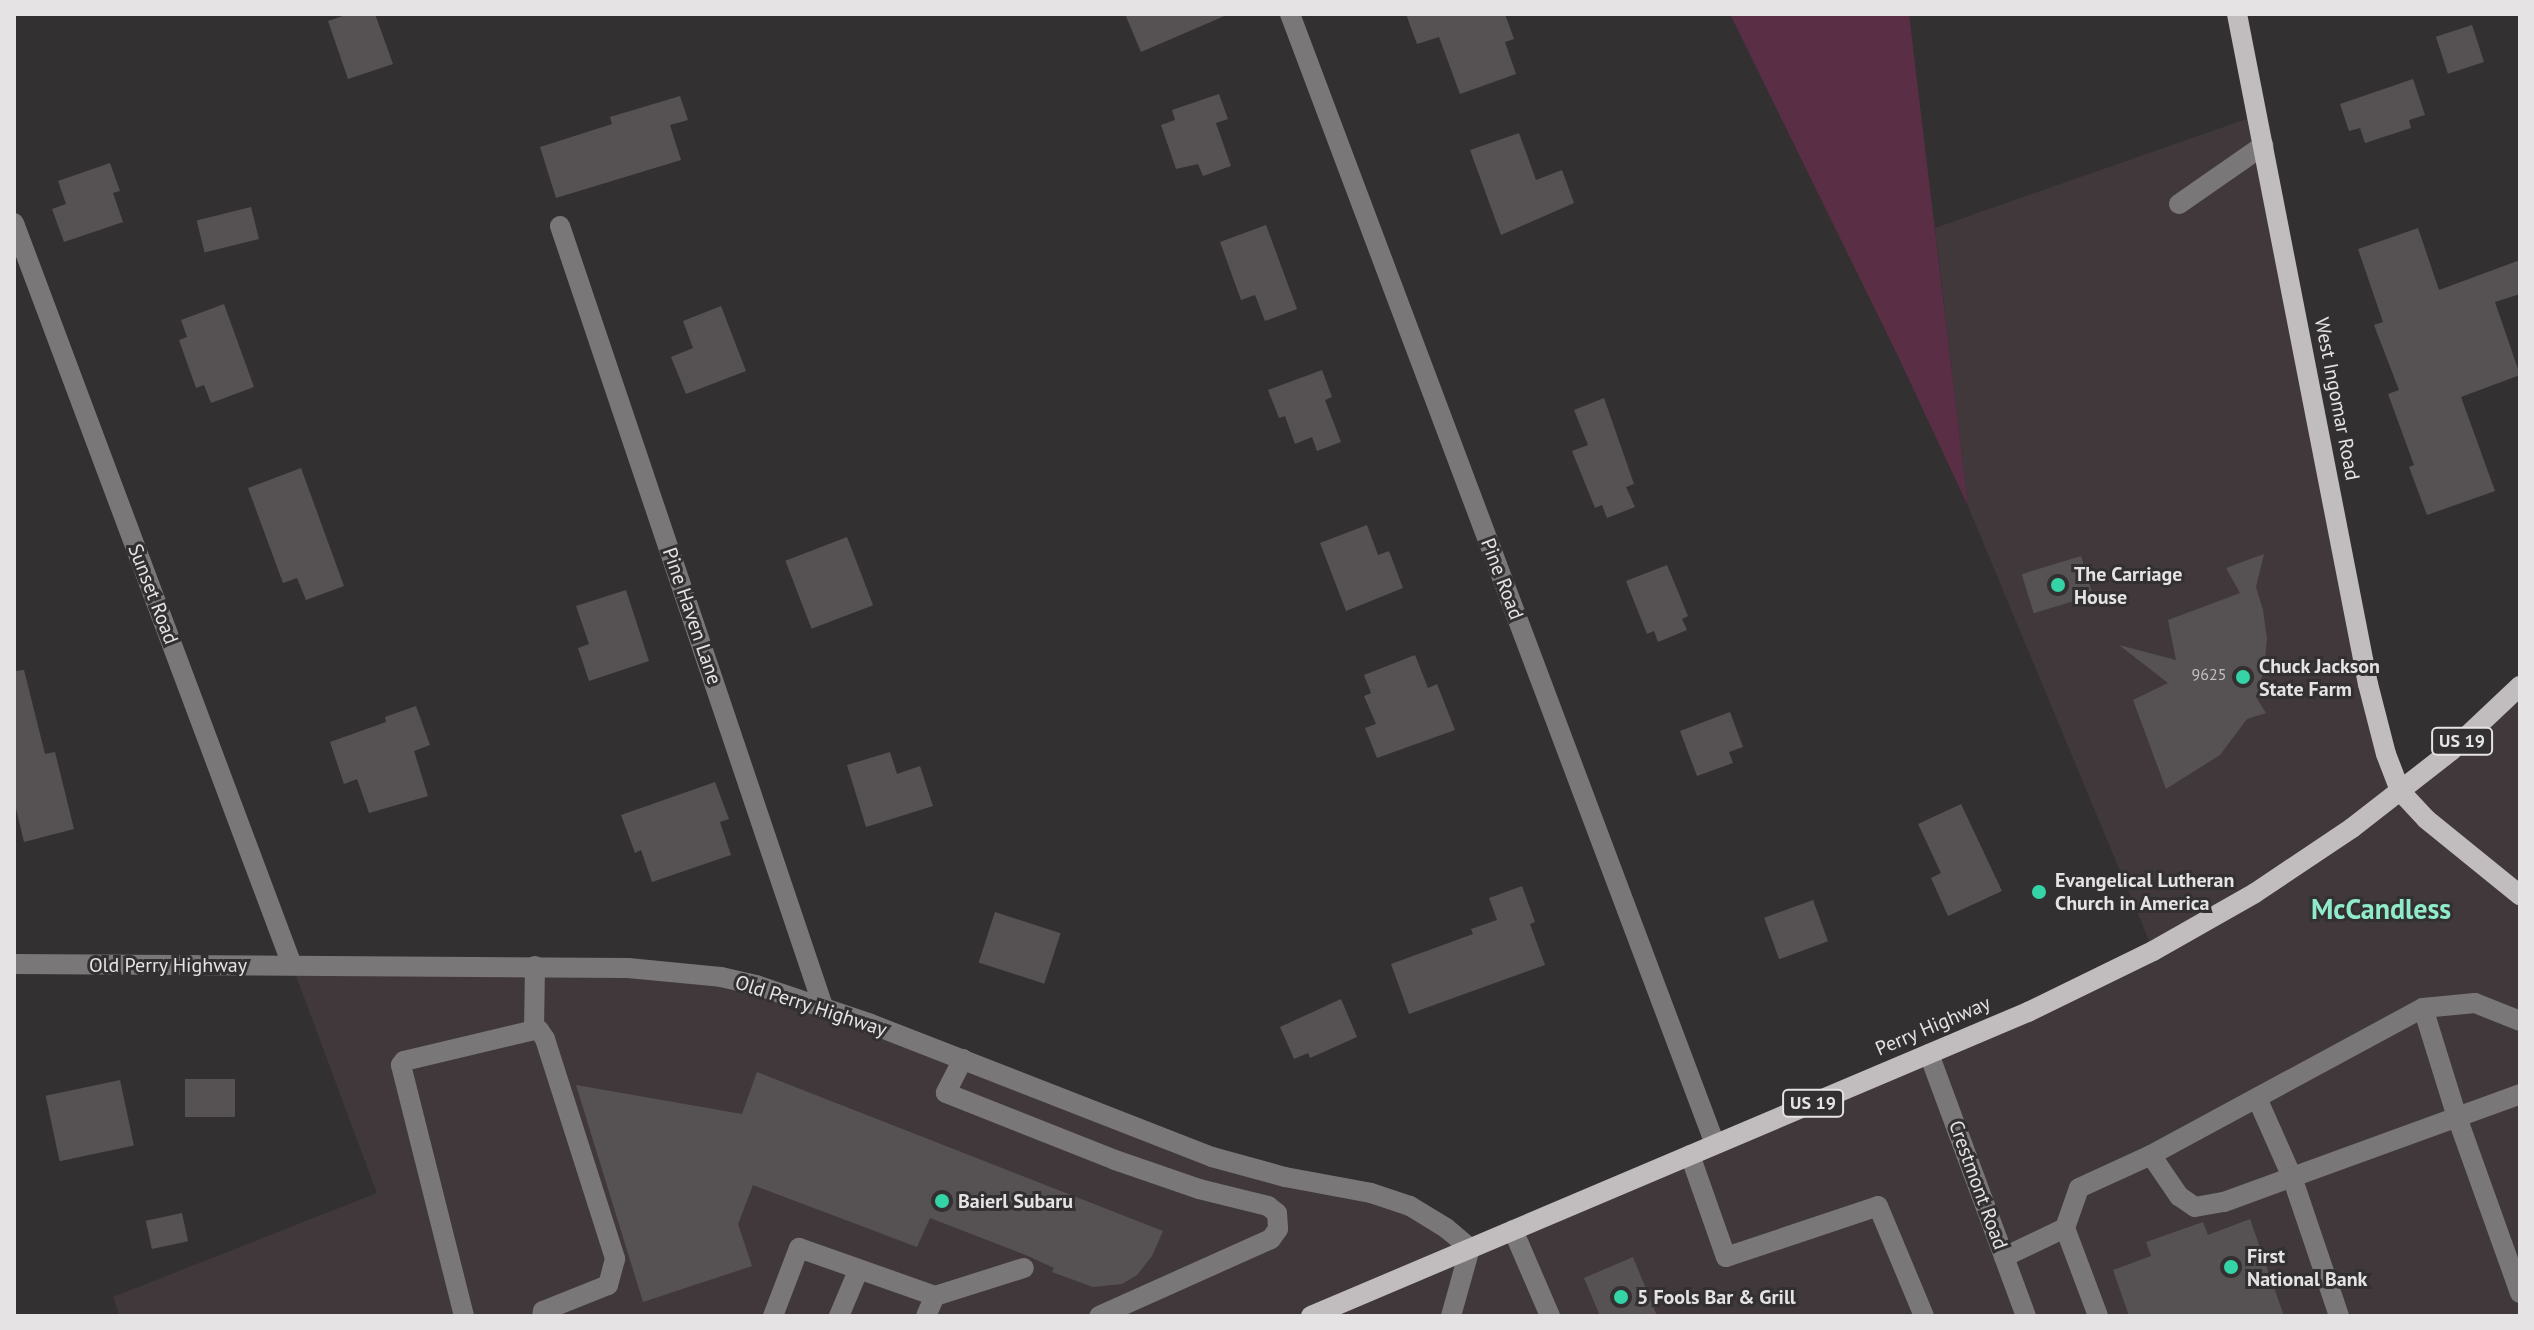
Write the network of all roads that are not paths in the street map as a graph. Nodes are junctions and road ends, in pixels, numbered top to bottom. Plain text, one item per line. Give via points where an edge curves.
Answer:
1 (1290, 14) edge
2 (2237, 14) edge
3 (2264, 145) junction
4 (2179, 204) dead end
5 (14, 223) edge
6 (560, 226) dead end
7 (2520, 686) edge
8 (2400, 791) junction
9 (2520, 895) edge
10 (14, 964) edge
11 (292, 965) junction
12 (535, 966) junction
13 (823, 1006) junction
14 (2423, 1008) junction
15 (2520, 1021) edge
16 (534, 1030) junction
17 (1929, 1054) junction
18 (963, 1059) junction
19 (2520, 1094) edge
20 (2257, 1098) junction
21 (2457, 1117) junction
22 (1715, 1144) junction
23 (1690, 1155) junction
24 (2151, 1155) junction
25 (2292, 1177) junction
26 (2065, 1228) junction
27 (1513, 1230) junction
28 (1470, 1248) junction
29 (2004, 1257) junction
30 (1024, 1268) dead end
31 (858, 1271) junction
32 (2520, 1293) edge
33 (935, 1296) junction
34 (538, 1314) edge
35 (464, 1316) edge
36 (773, 1316) edge
37 (839, 1316) edge
38 (926, 1316) edge
39 (1099, 1316) edge
40 (1311, 1316) edge
41 (1451, 1316) edge
42 (1550, 1316) edge
43 (1924, 1316) edge
44 (2026, 1316) edge
45 (2098, 1316) edge
46 (2339, 1316) edge

1 - 22 street, Pine Road
2 - 3 main road, West Ingomar Road
3 - 4 street
3 - 8 main road, West Ingomar Road via 2368,684
5 - 11 street, Sunset Road
6 - 13 street, Pine Haven Lane
7 - 8 main road, Perry Highway / US 19
8 - 9 main road via 2447,839
8 - 17 main road, Perry Highway / US 19 via 2304,861 2205,923 2091,982
10 - 11 street, Old Perry Highway
11 - 12 street, Old Perry Highway
12 - 13 street, Old Perry Highway via 721,977
12 - 16 street
13 - 18 street, Old Perry Highway
14 - 15 street via 2475,1003
14 - 20 street
14 - 21 street
16 - 34 street via 545,1039 615,1259 608,1285
16 - 35 street via 484,1039 401,1065
17 - 22 main road, Perry Highway / US 19
17 - 29 street, Crestmont Road
18 - 28 street, Old Perry Highway via 1212,1157 1392,1198 1428,1216
18 - 39 street via 946,1093 1182,1184 1275,1209 1280,1218 1275,1235
19 - 21 street
20 - 24 street
20 - 25 street
21 - 25 street
21 - 32 street
22 - 23 main road, Perry Highway / US 19
23 - 27 main road, Perry Highway / US 19
23 - 43 street via 1726,1257 1878,1206
24 - 25 street via 2179,1196 2195,1207
24 - 26 street via 2079,1188
25 - 46 street
26 - 29 street
26 - 45 street
27 - 28 main road, Perry Highway / US 19
27 - 42 street
28 - 40 main road, Perry Highway / US 19
28 - 41 street
29 - 44 street, Crestmont Road
30 - 33 street
31 - 33 street
31 - 36 street via 799,1248
31 - 37 street
33 - 38 street

